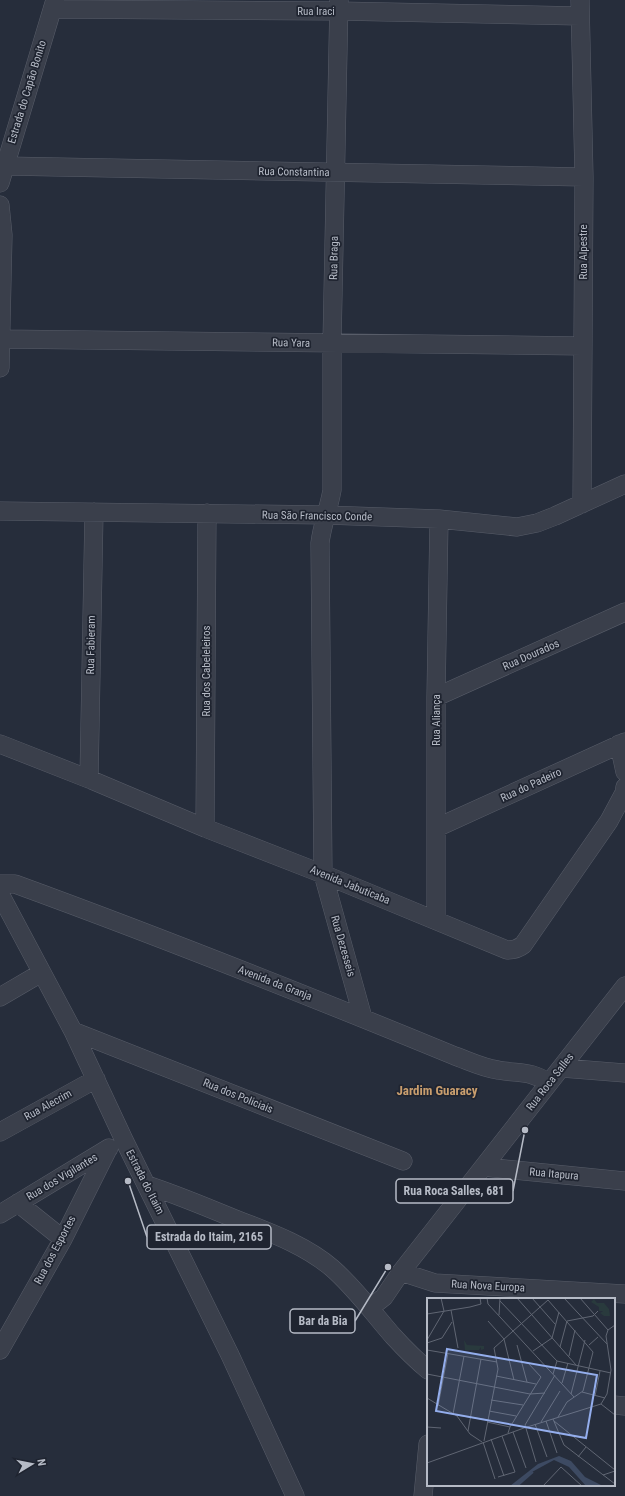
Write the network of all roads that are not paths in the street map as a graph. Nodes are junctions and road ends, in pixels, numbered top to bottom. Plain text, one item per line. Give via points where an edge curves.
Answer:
1 (54, 5) edge
2 (338, 6) edge
3 (580, 8) edge
4 (5, 166) junction
5 (336, 172) junction
6 (584, 177) junction
7 (0, 183) edge
8 (0, 205) edge
9 (0, 339) edge
10 (332, 343) junction
11 (582, 346) junction
12 (0, 368) edge
13 (625, 484) edge
14 (582, 504) junction
15 (0, 511) edge
16 (94, 512) junction
17 (207, 513) junction
18 (326, 516) junction
19 (439, 519) junction
20 (625, 612) edge
21 (436, 697) junction
22 (622, 743) edge
23 (0, 744) edge
24 (625, 772) edge
25 (89, 779) junction
26 (625, 787) edge
27 (205, 828) junction
28 (436, 828) junction
29 (323, 874) junction
30 (0, 884) edge
31 (0, 894) edge
32 (436, 920) junction
33 (41, 973) junction
34 (625, 986) edge
35 (0, 997) edge
36 (364, 1018) junction
37 (73, 1031) junction
38 (562, 1068) junction
39 (625, 1073) edge
40 (96, 1079) junction
41 (549, 1083) junction
42 (0, 1132) edge
43 (124, 1140) junction
44 (108, 1149) junction
45 (403, 1161) dead end
46 (484, 1167) junction
47 (625, 1181) edge
48 (147, 1185) junction
49 (18, 1203) junction
50 (0, 1214) edge
51 (62, 1239) junction
52 (401, 1272) junction
53 (625, 1294) edge
54 (370, 1308) junction
55 (0, 1350) edge
56 (427, 1369) edge
57 (615, 1405) edge
58 (625, 1406) edge
59 (427, 1454) edge
60 (295, 1496) edge
61 (423, 1496) edge

1 - 2 street, Rua Iraci
1 - 4 street, Estrada do Capão Bonito
2 - 3 street, Rua Iraci
2 - 5 street, Rua Braga
3 - 6 street, Rua Alpestre
4 - 5 street, Rua Constantina
4 - 7 street, Estrada do Capão Bonito
5 - 6 street, Rua Constantina
5 - 10 street, Rua Braga
6 - 11 street, Rua Alpestre
8 - 9 street via 3,235
9 - 10 street, Rua Yara
9 - 12 street
10 - 11 street, Rua Yara
10 - 18 street, Rua Braga via 332,490
11 - 14 street, Rua Alpestre
13 - 14 street, Rua São Francisco Conde
14 - 19 street, Rua São Francisco Conde via 537,523 517,527
15 - 16 street, Rua São Francisco Conde
16 - 17 street, Rua São Francisco Conde
16 - 25 street, Rua Fabieram
17 - 18 street, Rua São Francisco Conde
17 - 27 street, Rua dos Cabeleleiros
18 - 19 street, Rua São Francisco Conde
18 - 29 street via 320,543
19 - 21 street, Rua Aliança
20 - 21 street, Rua Dourados
21 - 28 street, Rua Aliança
22 - 24 street
22 - 28 street, Rua do Padeiro
23 - 25 street, Avenida Jabuticaba
25 - 27 street, Avenida Jabuticaba
26 - 32 street, Avenida Jabuticaba via 609,821 520,947 507,950
27 - 29 street, Avenida Jabuticaba
28 - 32 street, Rua Aliança
29 - 32 street, Avenida Jabuticaba
29 - 36 street, Rua Dezesseis
30 - 36 street, Avenida da Granja via 15,884
31 - 33 street, Estrada do Itaim
33 - 35 street
33 - 37 street, Estrada do Itaim
34 - 38 street, Rua Roca Salles
36 - 41 street, Avenida da Granja via 475,1064 497,1070 531,1074
37 - 40 street, Estrada do Itaim
37 - 45 street, Rua dos Policiais
38 - 39 street
38 - 41 street, Rua Roca Salles
40 - 42 street, Rua Alecrim
40 - 43 street, Estrada do Itaim
41 - 46 street, Rua Roca Salles
43 - 44 street, Rua dos Vigilantes
43 - 48 street, Estrada do Itaim
44 - 49 street, Rua dos Vigilantes
44 - 51 street, Rua dos Esportes
46 - 47 street, Rua Itapura
46 - 52 street, Rua Roca Salles
48 - 54 street via 255,1226 311,1252 332,1267
48 - 60 street, Estrada do Itaim
49 - 50 street, Rua dos Vigilantes
49 - 51 street
51 - 55 street, Rua dos Esportes
52 - 53 street, Rua Nova Europa via 435,1283
52 - 54 street, Rua Roca Salles via 384,1297
54 - 56 street via 393,1336
57 - 58 street
59 - 61 street

